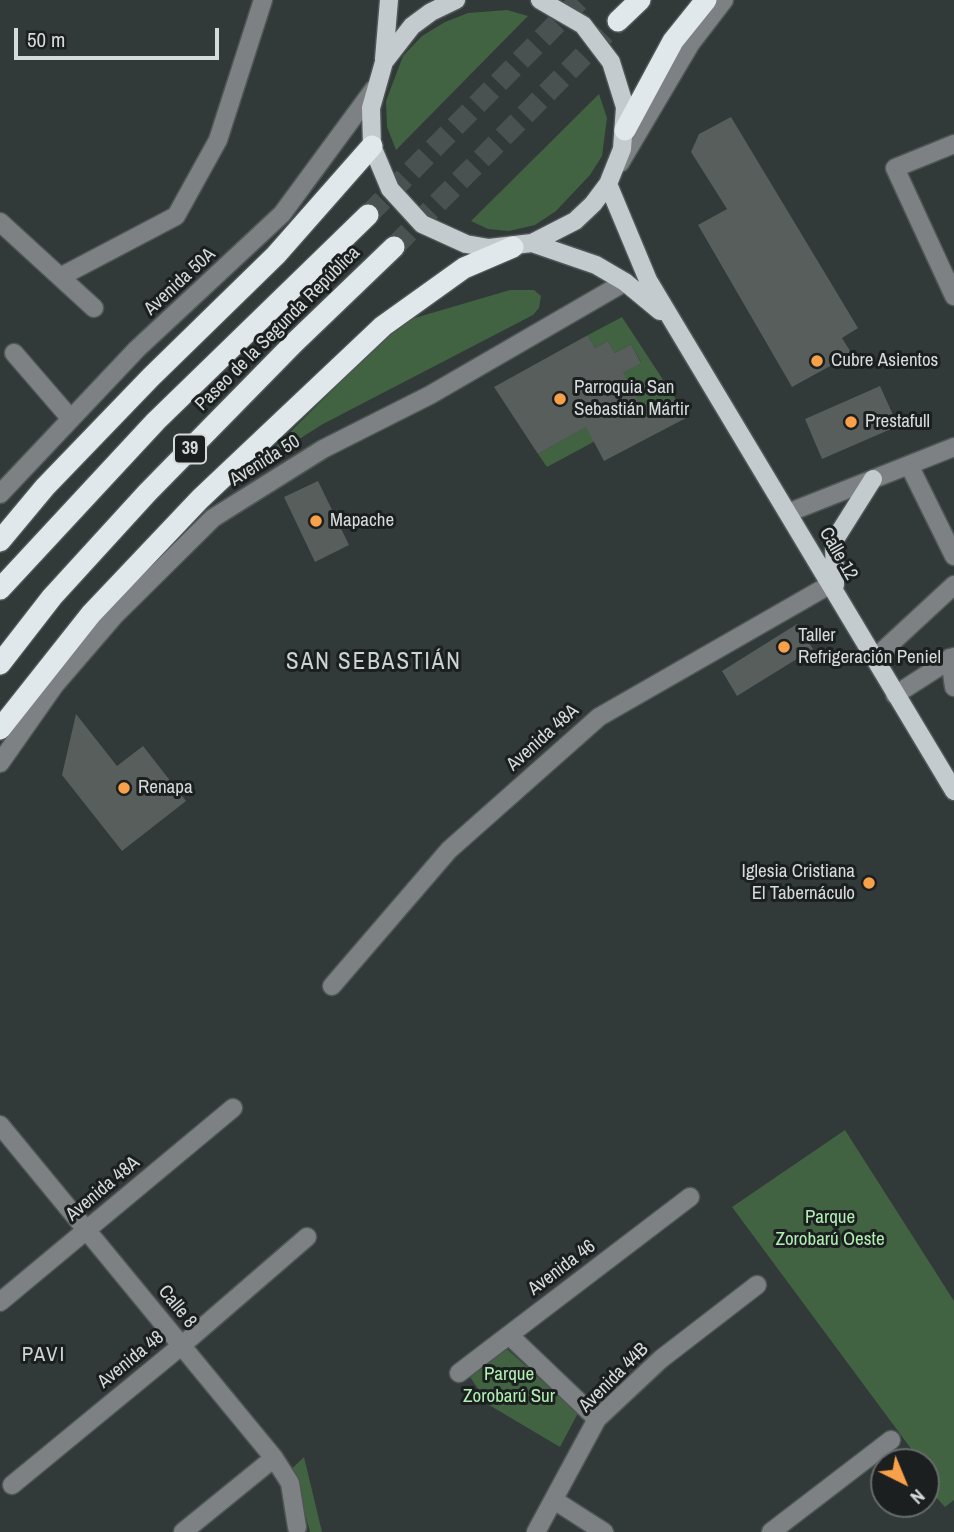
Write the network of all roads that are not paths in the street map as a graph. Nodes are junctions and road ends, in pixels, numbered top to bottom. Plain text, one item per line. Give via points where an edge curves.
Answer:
1 (263, 0) edge
2 (389, 0) edge
3 (456, 0) edge
4 (540, 0) edge
5 (640, 0) edge
6 (706, 0) edge
7 (724, 0) edge
8 (618, 21) tunnel mouth
9 (384, 62) junction
10 (374, 89) junction
11 (625, 130) junction
12 (954, 144) edge
13 (372, 146) junction
14 (608, 184) junction
15 (368, 215) tunnel mouth
16 (0, 222) edge
17 (522, 245) junction
18 (394, 247) tunnel mouth
19 (60, 277) junction
20 (625, 282) junction
21 (954, 296) edge
22 (94, 308) dead end
23 (685, 338) junction
24 (13, 353) dead end
25 (71, 419) junction
26 (954, 447) edge
27 (909, 465) junction
28 (873, 479) junction
29 (0, 494) edge
30 (790, 512) junction
31 (0, 541) edge
32 (954, 556) edge
33 (954, 585) edge
34 (833, 588) junction
35 (0, 589) edge
36 (952, 658) edge
37 (874, 659) junction
38 (0, 664) edge
39 (954, 687) edge
40 (895, 695) junction
41 (0, 729) edge
42 (0, 763) edge
43 (954, 790) edge
44 (332, 986) dead end
45 (233, 1108) dead end
46 (0, 1125) edge
47 (690, 1197) dead end
48 (88, 1230) junction
49 (307, 1237) dead end
50 (757, 1285) dead end
51 (0, 1302) edge
52 (509, 1335) junction
53 (181, 1346) junction
54 (459, 1373) dead end
55 (597, 1419) junction
56 (891, 1440) dead end
57 (274, 1458) junction
58 (12, 1485) dead end
59 (554, 1500) junction
60 (297, 1527) dead end
61 (183, 1532) edge
62 (536, 1532) edge
63 (604, 1532) edge
64 (771, 1532) edge

1 - 19 street via 218,140 176,216
2 - 9 main road
3 - 9 main road via 412,26
4 - 11 main road via 583,24 599,42 620,84
5 - 8 highway
6 - 11 highway via 673,41
7 - 14 street via 691,43
9 - 10 main road
10 - 13 main road
10 - 25 street, Avenida 50A via 282,214 137,349
11 - 14 main road
12 - 21 street via 895,167
13 - 17 main road, Calle 12 via 390,189 422,224 466,244
13 - 31 highway via 276,255 151,377
14 - 17 main road via 575,221
14 - 23 main road, Calle 12 via 643,270
15 - 35 highway, Paseo de la Segunda República / 39 via 156,421
16 - 19 street
17 - 20 main road, Calle 12 via 586,260
17 - 41 highway via 464,268 373,335 200,499 91,614
18 - 38 highway, Paseo de la Segunda República / 39 via 147,493 52,597
19 - 22 street
20 - 23 main road, Calle 12
20 - 42 street, Avenida 50 via 430,395 323,449 213,518 116,614 54,686
23 - 30 main road, Calle 12
24 - 25 street
25 - 29 street, Avenida 50A
26 - 27 street
27 - 28 street
27 - 32 street
28 - 30 street
28 - 34 main road via 834,541
30 - 34 main road, Calle 12
33 - 37 street
34 - 37 main road, Calle 12
34 - 44 street, Avenida 48A via 599,717 449,850
36 - 39 street
36 - 40 street
37 - 40 main road, Calle 12
40 - 43 main road, Calle 12
45 - 48 street, Avenida 48A
46 - 48 street, Calle 8
47 - 52 street, Avenida 46
48 - 51 street, Avenida 48A
48 - 53 street, Calle 8
49 - 53 street, Avenida 48
50 - 55 street, Avenida 44B via 662,1359
52 - 54 street, Avenida 46
52 - 55 street
53 - 57 street, Calle 8
53 - 58 street, Avenida 48
55 - 59 street, Avenida 44B
56 - 64 street
57 - 60 street, Calle 8 via 290,1483
57 - 61 street
59 - 62 street, Avenida 44B
59 - 63 street

